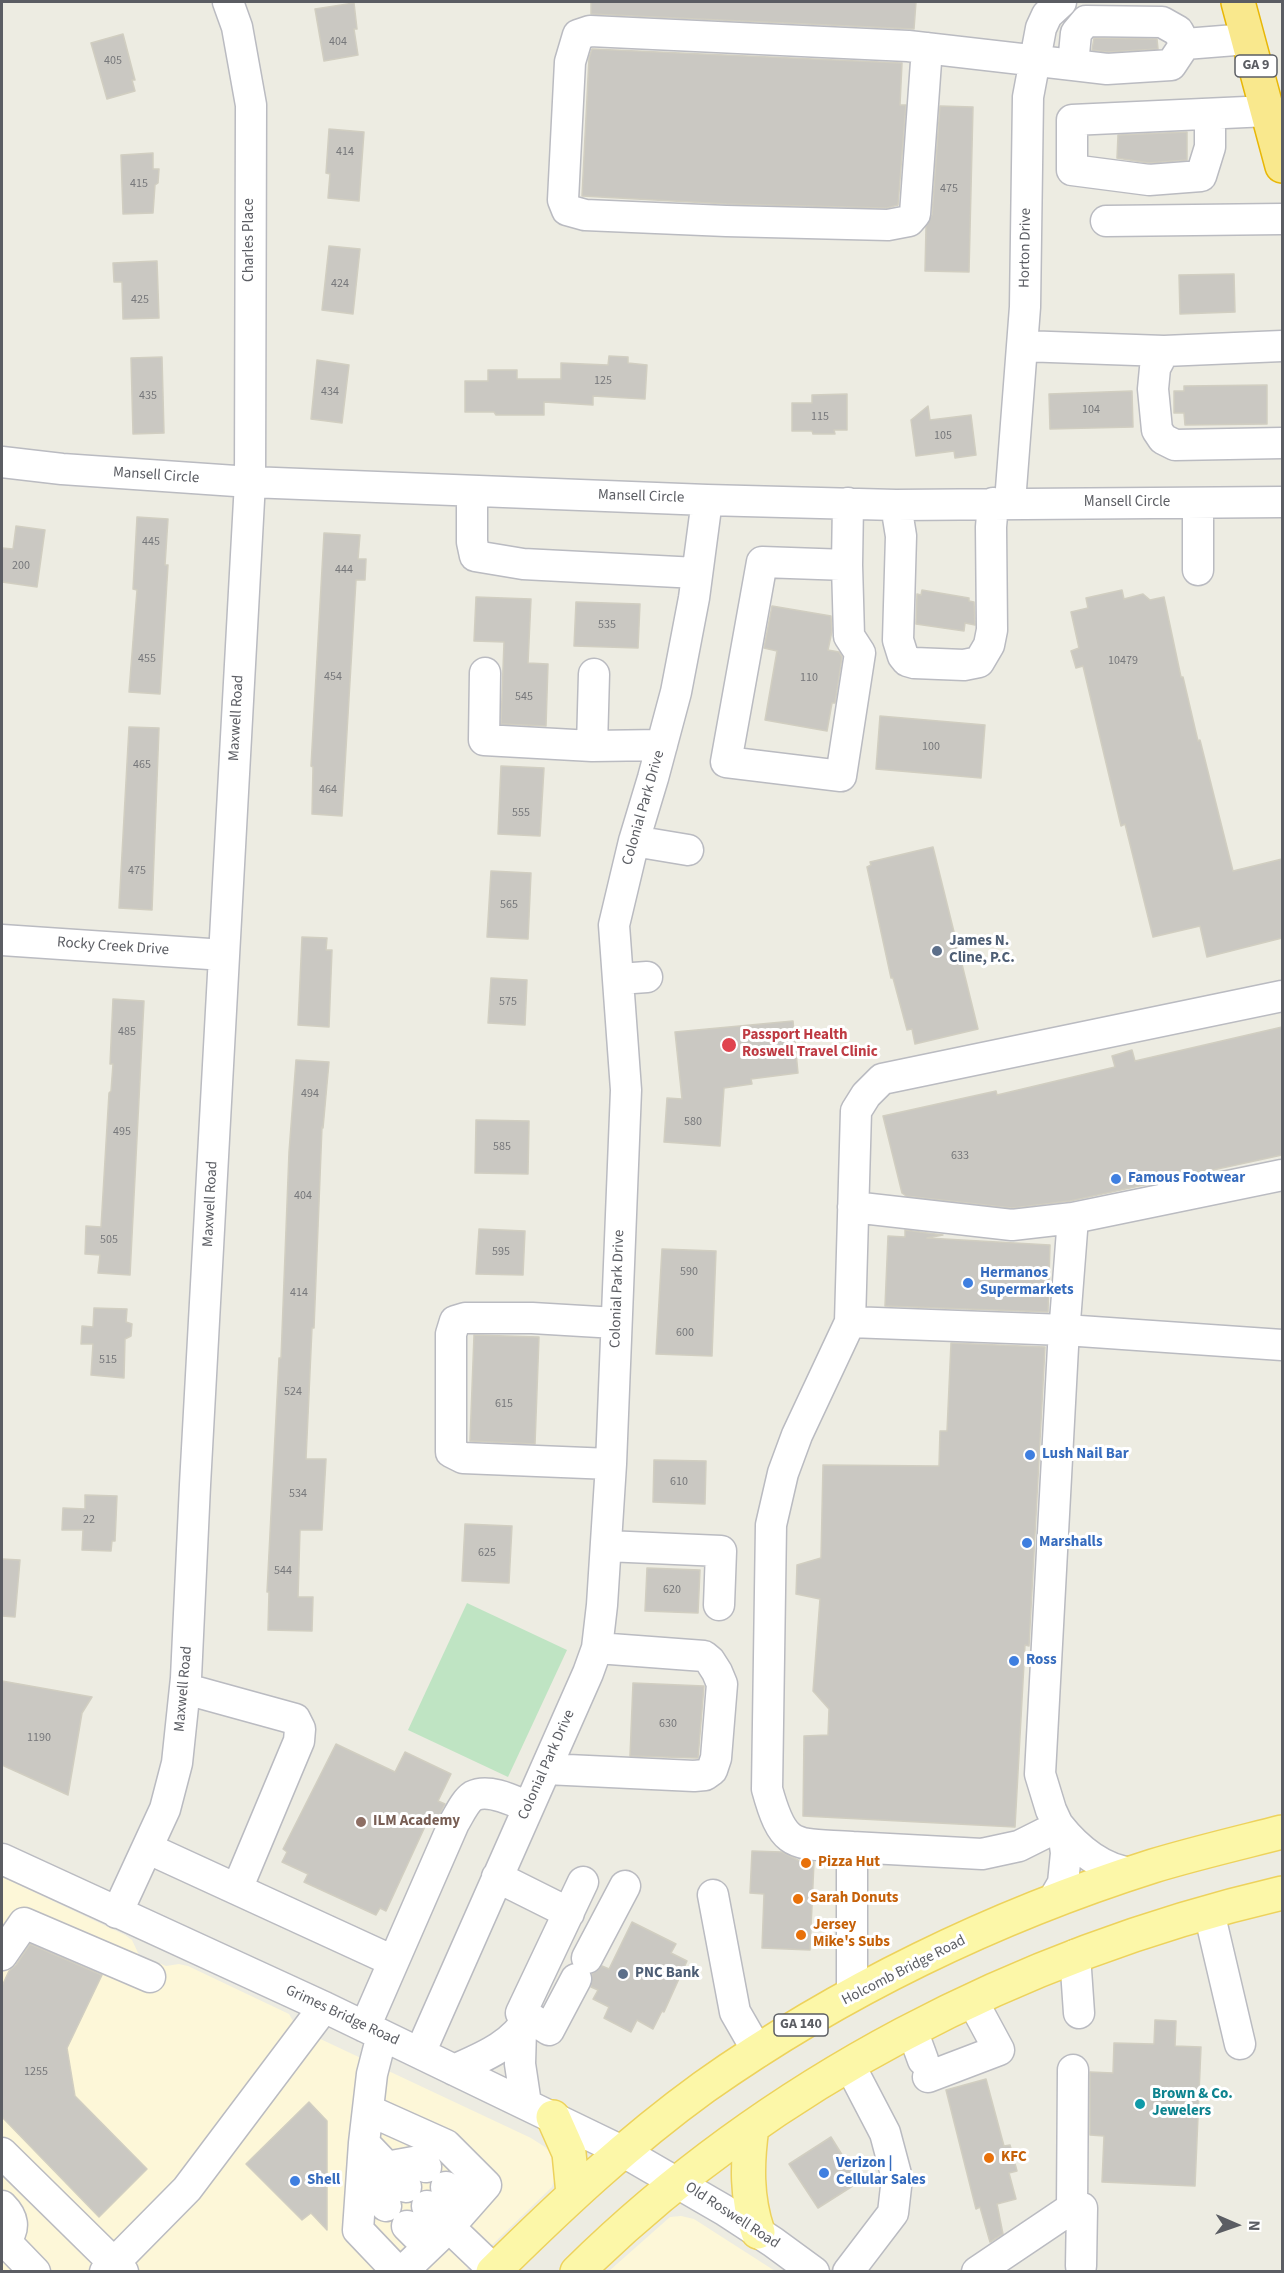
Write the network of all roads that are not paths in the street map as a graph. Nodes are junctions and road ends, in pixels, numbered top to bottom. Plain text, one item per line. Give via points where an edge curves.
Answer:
1 (228, 2) edge
2 (1061, 2) edge
3 (1238, 2) edge
4 (1248, 39) junction
5 (1185, 44) junction
6 (927, 48) junction
7 (1033, 61) junction
8 (1073, 65) junction
9 (1210, 114) junction
10 (1277, 140) edge
11 (1282, 219) edge
12 (1106, 220) dead end
13 (1022, 346) junction
14 (1282, 346) edge
15 (1164, 351) junction
16 (1282, 443) edge
17 (2, 462) edge
18 (250, 482) junction
19 (472, 492) junction
20 (707, 500) junction
21 (1002, 502) junction
22 (1282, 502) edge
23 (848, 503) junction
24 (1198, 503) junction
25 (896, 505) junction
26 (847, 565) junction
27 (1198, 570) dead end
28 (697, 573) junction
29 (485, 673) dead end
30 (594, 674) dead end
31 (662, 745) junction
32 (592, 746) junction
33 (634, 841) junction
34 (688, 850) dead end
35 (2, 940) edge
36 (224, 956) junction
37 (1282, 996) edge
38 (1282, 1175) edge
39 (853, 1207) junction
40 (1073, 1218) junction
41 (850, 1322) junction
42 (616, 1323) junction
43 (1065, 1330) junction
44 (1282, 1345) edge
45 (611, 1464) junction
46 (606, 1546) junction
47 (718, 1605) dead end
48 (597, 1648) junction
49 (186, 1689) junction
50 (546, 1769) junction
51 (528, 1807) junction
52 (1059, 1826) junction
53 (1282, 1832) edge
54 (852, 1847) junction
55 (147, 1848) junction
56 (4, 1865) edge
57 (1134, 1873) junction
58 (497, 1877) junction
59 (583, 1882) dead end
60 (625, 1886) dead end
61 (237, 1889) junction
62 (1282, 1893) edge
63 (713, 1896) dead end
64 (1052, 1902) junction
65 (568, 1912) junction
66 (1209, 1912) junction
67 (117, 1913) junction
68 (2, 1955) edge
69 (1075, 1955) junction
70 (393, 1961) junction
71 (150, 1977) dead end
72 (852, 1995) junction
73 (972, 2000) junction
74 (324, 2007) junction
75 (1079, 2013) dead end
76 (533, 2026) junction
77 (912, 2030) junction
78 (373, 2031) junction
79 (1240, 2044) dead end
80 (758, 2052) junction
81 (420, 2053) junction
82 (849, 2064) junction
83 (454, 2070) junction
84 (1073, 2070) dead end
85 (368, 2110) junction
86 (540, 2110) junction
87 (752, 2127) junction
88 (364, 2143) junction
89 (622, 2151) junction
90 (2, 2153) edge
91 (678, 2182) junction
92 (573, 2194) junction
93 (423, 2203) junction
94 (2, 2206) edge
95 (1082, 2208) dead end
96 (758, 2232) junction
97 (3, 2243) edge
98 (1081, 2266) dead end
99 (114, 2268) edge
100 (980, 2269) edge
101 (35, 2271) edge
102 (400, 2271) edge
103 (493, 2271) edge
104 (579, 2271) edge
105 (814, 2271) edge
106 (848, 2271) edge

1 - 18 street, Charles Place via 237,27 251,105
2 - 7 street, Horton Drive via 1047,15
3 - 4 highway, GA 9
4 - 5 street
4 - 10 highway, GA 9
5 - 8 street via 1171,65 1107,69
5 - 8 street via 1178,31 1162,22 1086,21 1076,33
6 - 6 street via 590,31 578,35 570,62 563,200 567,210 585,215 726,221 888,225 909,221 915,214
6 - 7 street
7 - 8 street
7 - 13 street, Horton Drive via 1028,97
9 - 9 street via 1072,120 1072,170 1149,180 1201,176 1210,147
9 - 10 street
11 - 12 street
13 - 15 street
13 - 21 street, Horton Drive
14 - 15 street
15 - 16 street via 1155,368 1153,389 1157,430 1163,439 1175,445
17 - 18 street, Mansell Circle
18 - 19 street, Mansell Circle
18 - 36 street, Maxwell Road
19 - 20 street, Mansell Circle
19 - 28 street via 475,556 523,564
20 - 23 street, Mansell Circle
20 - 28 street, Colonial Park Drive
21 - 24 street, Mansell Circle
21 - 25 street, Mansell Circle
21 - 25 street, Horton Drive via 991,527 989,645 979,662 964,665 914,663 907,661 900,649 897,616 901,536
22 - 24 street, Mansell Circle
23 - 25 street, Mansell Circle
23 - 26 street
24 - 27 street
26 - 26 street via 762,562 726,762 841,776 860,653 849,636
28 - 31 street, Colonial Park Drive via 676,692
29 - 32 street via 484,740
30 - 32 street
31 - 32 street
31 - 33 street, Colonial Park Drive
33 - 34 street
33 - 42 street, Colonial Park Drive via 614,925 633,978
35 - 36 street, Rocky Creek Drive
36 - 49 street, Maxwell Road
37 - 39 street via 882,1079 856,1111
38 - 40 street
39 - 40 street via 1012,1224
39 - 41 street
40 - 43 street
41 - 43 street
41 - 54 street via 797,1435 771,1525 767,1789 783,1833 800,1843
42 - 45 street, Colonial Park Drive
42 - 45 street via 465,1318 455,1321 451,1334 451,1452 463,1458
43 - 44 street
43 - 52 street via 1040,1774
45 - 46 street, Colonial Park Drive
46 - 47 street via 721,1551
46 - 48 street, Colonial Park Drive
48 - 50 street, Colonial Park Drive
48 - 50 street via 704,1656 710,1661 722,1684 712,1770 694,1776
49 - 55 street, Maxwell Road via 177,1763 165,1809
49 - 61 street via 295,1719 300,1729 299,1742
50 - 51 street, Colonial Park Drive
51 - 58 street, Colonial Park Drive
51 - 70 street via 488,1794 474,1796 466,1803
52 - 54 street via 1019,1846 982,1854
52 - 57 street via 1090,1856
52 - 64 street via 1064,1838 1065,1868 1063,1883
53 - 57 main road, Holcomb Bridge Road / GA 140
54 - 72 street
55 - 61 street
55 - 67 street, Maxwell Road
56 - 67 street, Grimes Bridge Road
57 - 64 main road, Holcomb Bridge Road / GA 140
58 - 65 street
58 - 81 street, Colonial Park Drive
59 - 65 street
60 - 76 street via 581,1969
61 - 70 street
62 - 66 main road
63 - 80 street via 735,2012
64 - 72 main road, Holcomb Bridge Road / GA 140
65 - 76 street via 521,2013
66 - 69 main road
66 - 79 street
67 - 74 street, Grimes Bridge Road
68 - 71 street via 24,1923
69 - 73 main road
69 - 75 street
70 - 78 street
72 - 80 main road, Holcomb Bridge Road / GA 140
73 - 77 main road
73 - 77 street via 999,2050 926,2069
74 - 78 street, Grimes Bridge Road
74 - 99 street via 187,2189
76 - 83 street via 495,2052
76 - 86 street via 520,2064
77 - 82 main road
78 - 81 street, Grimes Bridge Road
78 - 85 street
80 - 89 main road, Holcomb Bridge Road / GA 140
81 - 83 street, Grimes Bridge Road
82 - 87 main road
82 - 106 street via 885,2133 897,2178 893,2213
83 - 86 street, Grimes Bridge Road
84 - 100 street via 1072,2208
85 - 88 street
85 - 93 street via 446,2145 486,2185
86 - 89 street, Grimes Bridge Road
86 - 92 main road via 569,2153
87 - 91 main road
87 - 96 main road via 748,2187
88 - 93 street
88 - 102 street via 358,2230
89 - 91 street, Grimes Bridge Road
89 - 92 main road, Holcomb Bridge Road / GA 140
90 - 99 street
91 - 96 street, Old Roswell Road
91 - 104 main road via 629,2222
92 - 103 main road, Holcomb Bridge Road / GA 140
93 - 102 street
93 - 103 street
94 - 97 street via 13,2223 12,2233
95 - 98 street
96 - 105 street, Old Roswell Road
97 - 101 street

